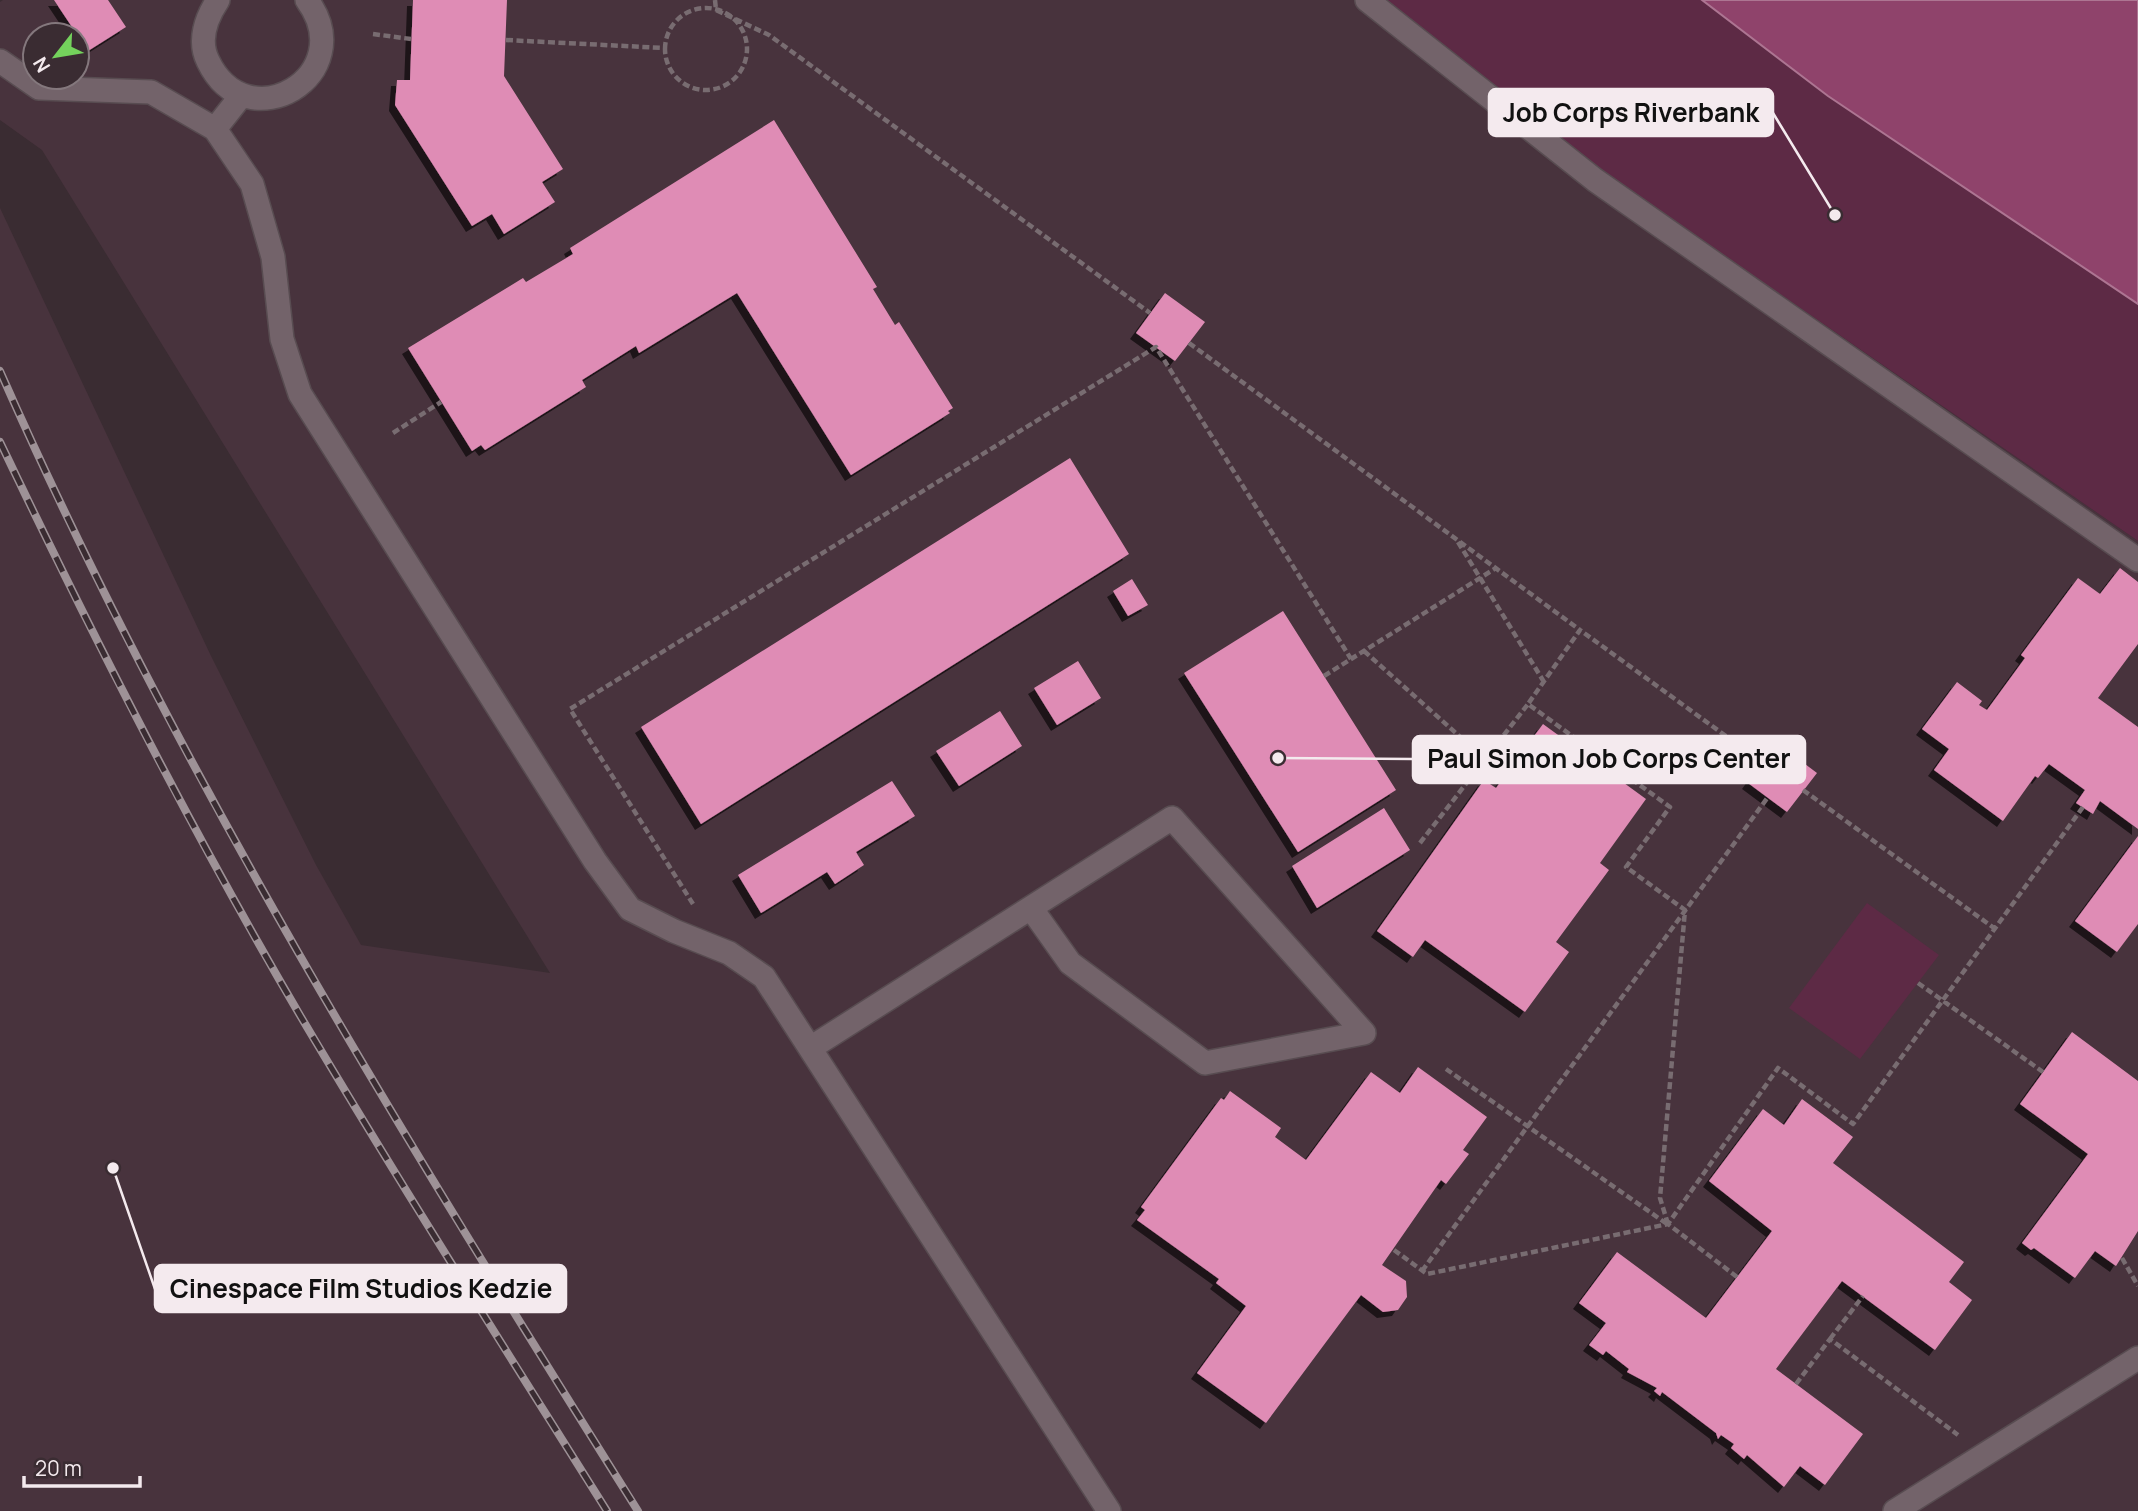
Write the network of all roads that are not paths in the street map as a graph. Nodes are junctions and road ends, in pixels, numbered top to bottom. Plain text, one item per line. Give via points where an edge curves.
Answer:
1 (218, 0) edge
2 (307, 0) edge
3 (1367, 0) edge
4 (0, 61) edge
5 (242, 96) junction
6 (215, 129) junction
7 (2138, 560) edge
8 (1031, 908) junction
9 (812, 1047) junction
10 (2138, 1357) edge
11 (1110, 1511) edge
12 (1895, 1511) edge

1 - 5 lane via 203,37 205,56 214,73
2 - 5 lane via 322,32 314,71 283,96
3 - 7 lane via 1595,180
4 - 6 lane via 39,88 151,92
5 - 6 lane
6 - 9 lane via 253,184 273,257 282,339 305,402 595,861 631,909 722,950 764,977
8 - 8 lane via 1172,818 1364,1033 1205,1063 1070,963
8 - 9 lane
9 - 11 lane
10 - 12 lane

